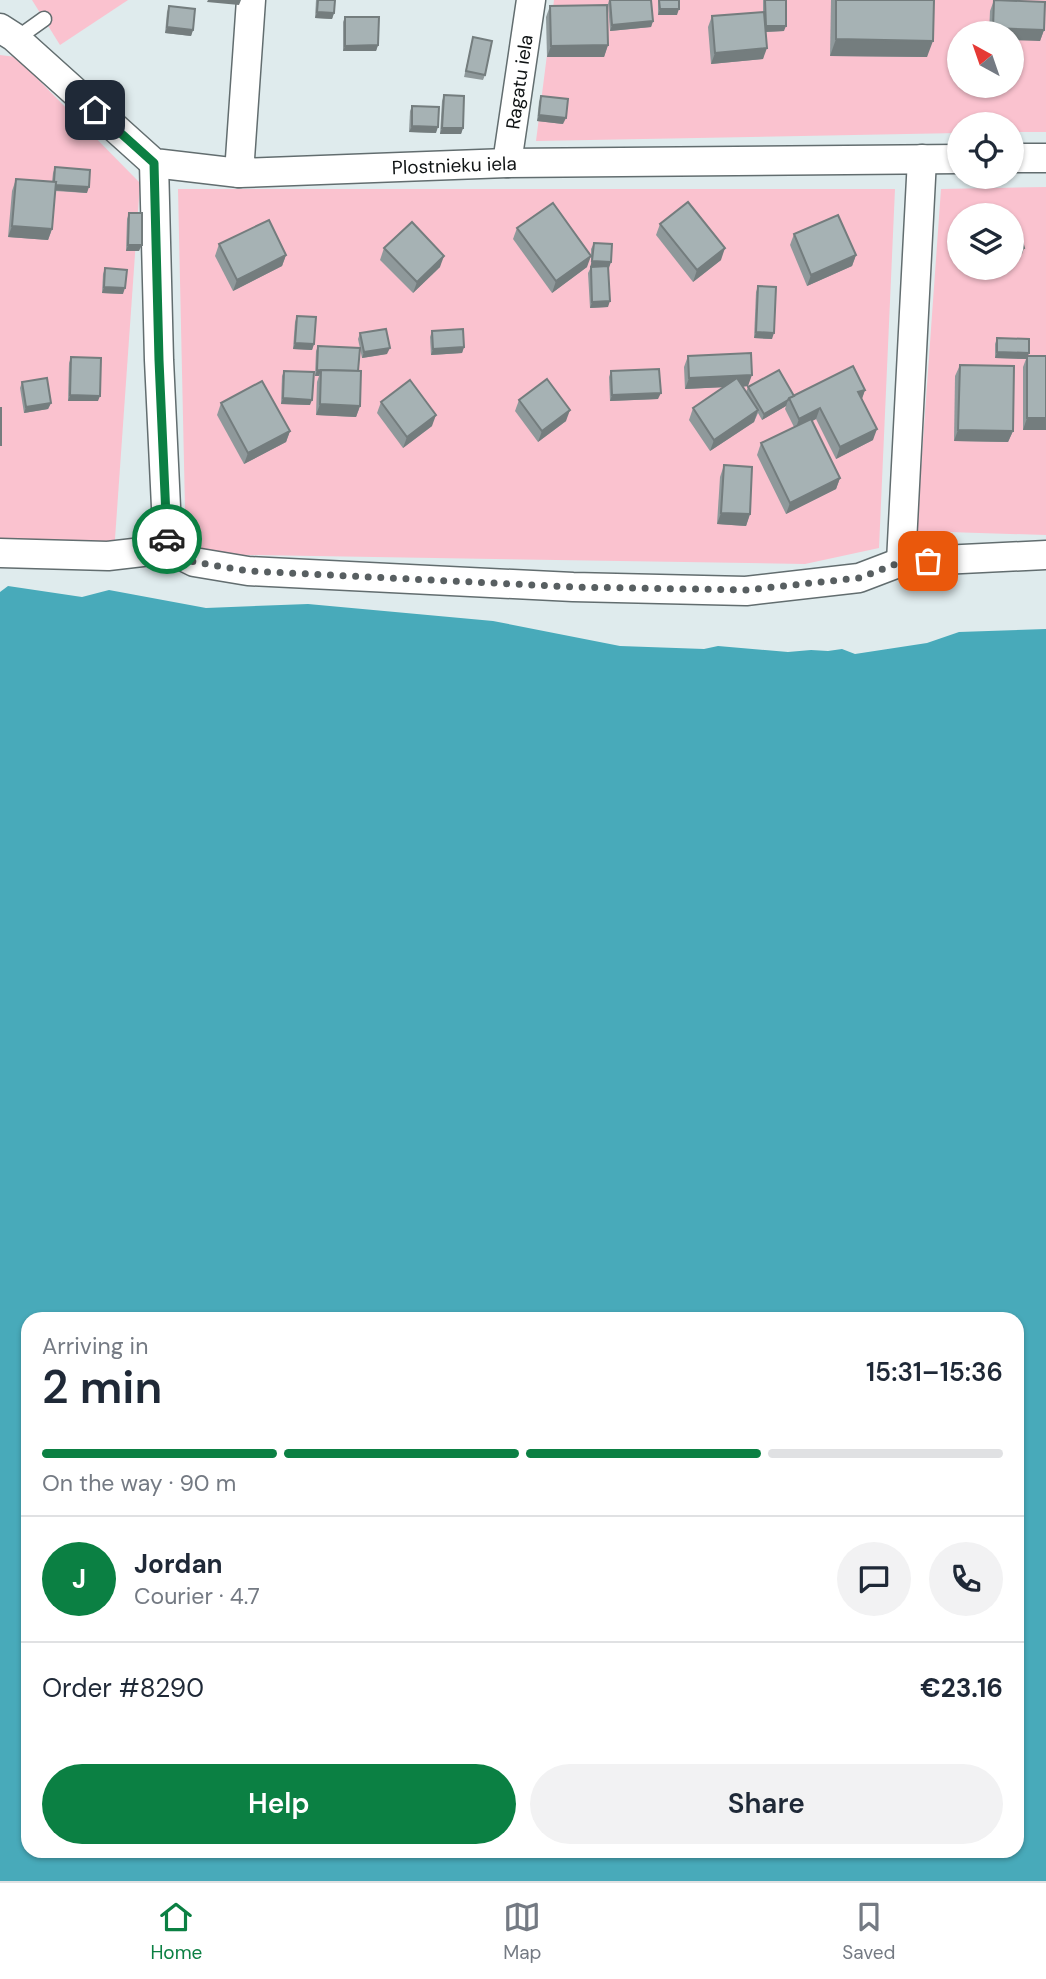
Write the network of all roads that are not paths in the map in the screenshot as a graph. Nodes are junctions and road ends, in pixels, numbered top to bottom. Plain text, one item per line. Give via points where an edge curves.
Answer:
1 (251, 0) edge
2 (531, 0) edge
3 (44, 19) dead end
4 (8, 33) edge
5 (1024, 158) edge
6 (1046, 158) edge
7 (922, 159) junction
8 (947, 159) edge
9 (154, 163) junction
10 (507, 163) junction
11 (239, 173) junction
12 (168, 549) junction
13 (0, 553) edge
14 (1046, 555) edge
15 (901, 562) junction

1 - 11 street
2 - 10 street, Ragatu iela
3 - 4 lane
4 - 9 street
5 - 6 street
7 - 8 street, Plostnieku iela
7 - 10 street, Plostnieku iela
7 - 15 street
9 - 11 street, Plostnieku iela
9 - 12 street
10 - 11 street, Plostnieku iela
12 - 13 street via 108,556
12 - 15 street via 194,562 248,571 600,588 746,590 859,578
14 - 15 street

